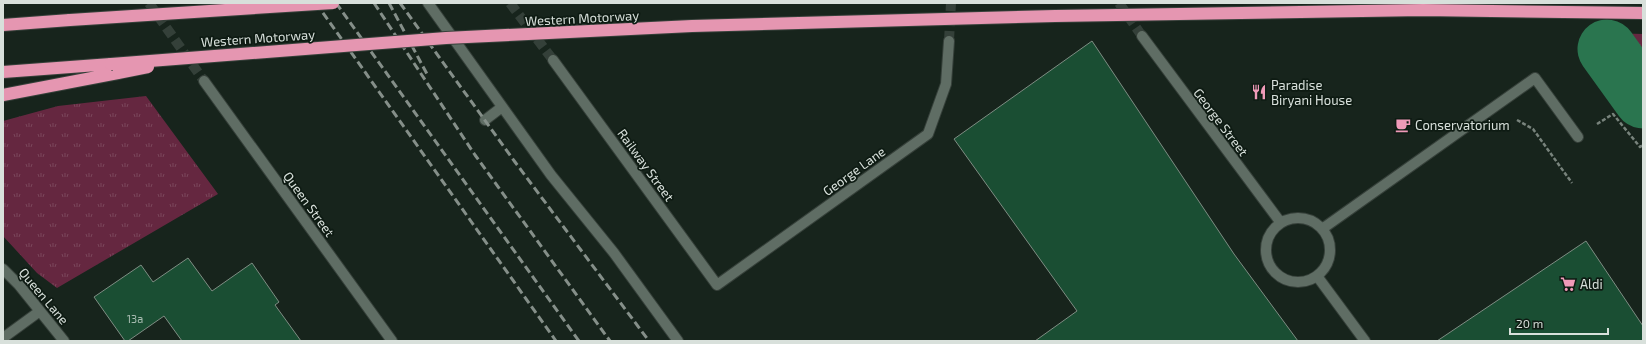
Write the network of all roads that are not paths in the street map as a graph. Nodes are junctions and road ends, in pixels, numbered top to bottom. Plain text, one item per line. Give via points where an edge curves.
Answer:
1 (333, 3) edge
2 (428, 3) edge
3 (1643, 13) edge
4 (3, 25) edge
5 (1142, 36) tunnel mouth
6 (949, 41) tunnel mouth
7 (553, 60) tunnel mouth
8 (114, 68) junction
9 (3, 72) edge
10 (204, 81) tunnel mouth
11 (3, 95) edge
12 (502, 107) junction
13 (484, 120) dead end
14 (1578, 137) road end
15 (1281, 223) junction
16 (1322, 228) junction
17 (3, 268) edge
18 (1317, 276) junction
19 (717, 285) joint
20 (40, 311) junction
21 (3, 338) edge
22 (64, 341) edge
23 (392, 341) edge
24 (678, 341) edge
25 (1365, 341) edge

1 - 4 highway, bridge
2 - 12 street
3 - 8 highway, Western Motorway, bridge via 1423,10 1055,16 692,26 446,38 206,56
5 - 15 street, George Street
6 - 19 street, George Lane via 946,84 928,134
7 - 19 street, Railway Street
8 - 9 highway
8 - 11 highway
10 - 23 street, Queen Street
12 - 13 street
12 - 24 street
14 - 16 street via 1535,78
15 - 16 street via 1297,218 1307,219
15 - 18 street via 1272,231 1266,247 1266,256 1274,271 1288,281 1296,282
16 - 18 street via 1328,238 1330,249 1328,261
17 - 20 street, Queen Lane
18 - 25 street
20 - 21 street
20 - 22 street, Queen Lane

